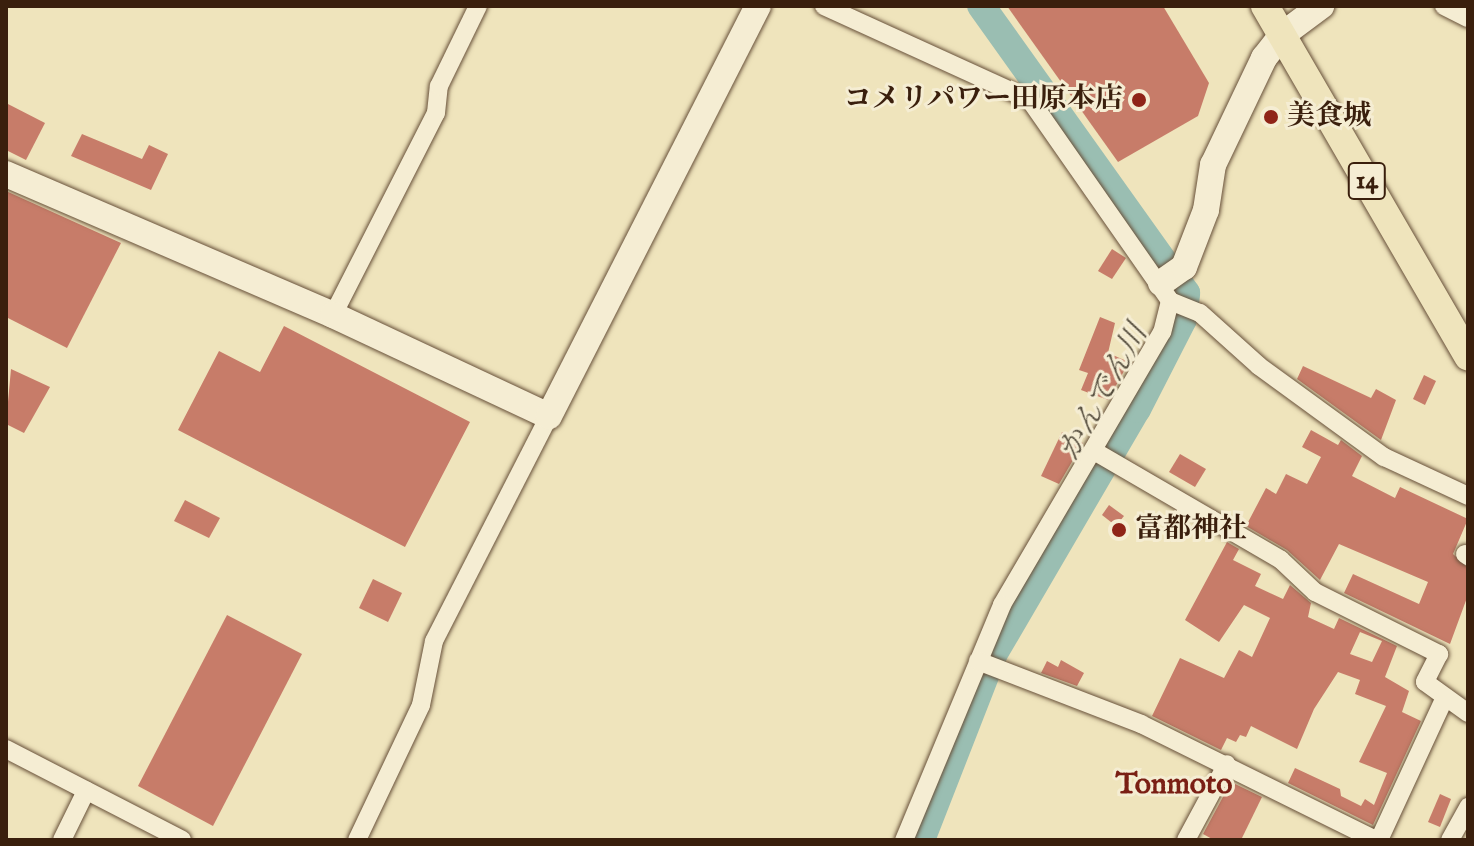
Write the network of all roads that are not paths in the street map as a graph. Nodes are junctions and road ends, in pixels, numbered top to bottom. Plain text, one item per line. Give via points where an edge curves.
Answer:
1 (478, 6) edge
2 (758, 6) edge
3 (824, 6) edge
4 (1265, 6) edge
5 (1321, 6) edge
6 (1444, 6) edge
7 (1468, 18) edge
8 (1282, 35) junction
9 (6, 174) edge
10 (1166, 292) junction
11 (333, 315) junction
12 (1468, 356) edge
13 (549, 416) junction
14 (1094, 451) junction
15 (1468, 496) edge
16 (978, 661) junction
17 (1445, 697) junction
18 (1468, 713) edge
19 (6, 749) edge
20 (1227, 764) junction
21 (86, 791) junction
22 (1468, 807) edge
23 (62, 840) edge
24 (182, 840) edge
25 (357, 840) edge
26 (904, 840) edge
27 (1186, 840) edge
28 (1377, 840) edge
29 (1450, 840) edge

1 - 11 street via 439,86 436,113
2 - 13 street
3 - 10 street via 1030,100
4 - 8 main road, 14
5 - 8 street
6 - 7 street
8 - 10 street via 1264,58 1213,165 1206,210 1184,267
8 - 12 main road, 14
9 - 11 street
10 - 14 street via 1162,332
10 - 15 street via 1384,457
11 - 13 street
13 - 25 street via 434,641 421,705
14 - 16 street via 1002,605
14 - 17 street via 1281,560 1315,592 1439,654 1425,682
16 - 20 street via 1141,724
16 - 26 street
17 - 18 street
17 - 28 street
19 - 21 street
20 - 27 street
20 - 28 street
21 - 23 street
21 - 24 street
22 - 29 street

